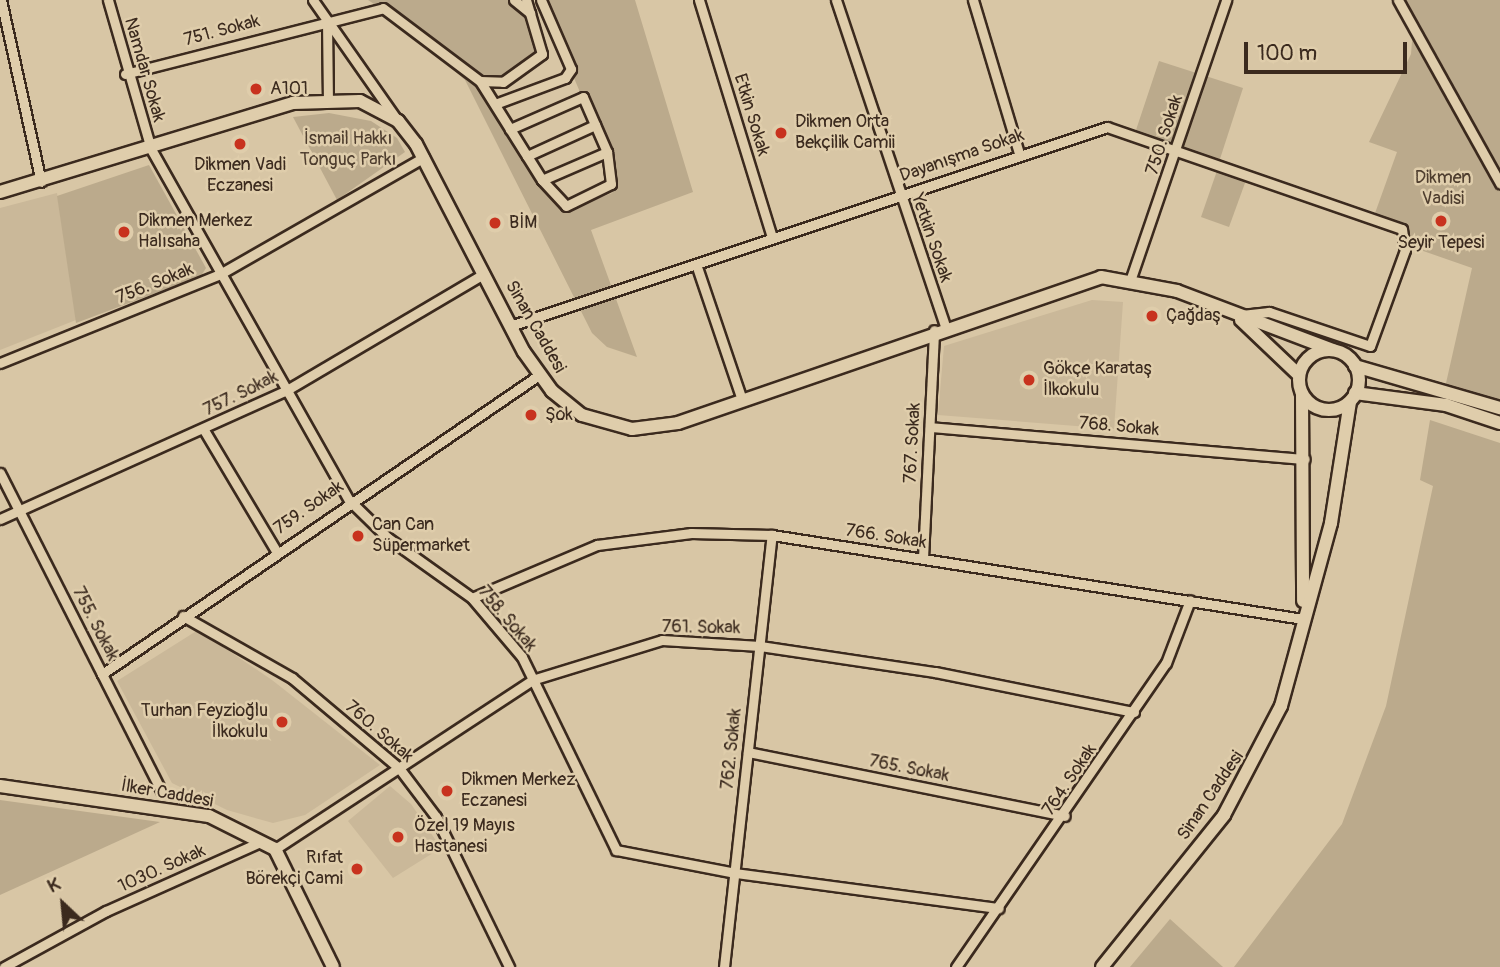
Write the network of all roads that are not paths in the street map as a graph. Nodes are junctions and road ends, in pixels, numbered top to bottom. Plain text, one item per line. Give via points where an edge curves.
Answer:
1 (2, 0) edge
2 (108, 0) edge
3 (313, 0) edge
4 (514, 0) edge
5 (526, 0) edge
6 (541, 0) edge
7 (699, 0) edge
8 (836, 0) edge
9 (973, 0) edge
10 (1226, 0) edge
11 (1398, 0) edge
12 (530, 13) junction
13 (327, 19) junction
14 (125, 74) junction
15 (480, 81) junction
16 (328, 98) junction
17 (495, 104) junction
18 (398, 121) junction
19 (595, 125) junction
20 (510, 129) junction
21 (1179, 148) junction
22 (151, 149) junction
23 (607, 152) junction
24 (1019, 153) junction
25 (527, 156) junction
26 (424, 157) junction
27 (542, 180) junction
28 (41, 182) junction
29 (1500, 183) edge
30 (0, 192) edge
31 (900, 194) junction
32 (772, 238) junction
33 (695, 264) junction
34 (220, 274) junction
35 (484, 274) junction
36 (1131, 278) junction
37 (1236, 315) junction
38 (510, 326) junction
39 (940, 328) junction
40 (1333, 350) junction
41 (0, 363) edge
42 (1355, 366) junction
43 (539, 375) junction
44 (1299, 375) junction
45 (285, 391) junction
46 (1302, 394) junction
47 (1353, 397) junction
48 (1448, 399) junction
49 (742, 400) junction
50 (1500, 408) edge
51 (1500, 423) edge
52 (930, 427) junction
53 (204, 430) junction
54 (1305, 459) junction
55 (0, 473) edge
56 (349, 500) junction
57 (19, 511) junction
58 (0, 519) edge
59 (772, 536) junction
60 (276, 551) junction
61 (923, 558) junction
62 (472, 598) junction
63 (1190, 600) junction
64 (183, 616) junction
65 (1303, 619) junction
66 (760, 646) junction
67 (102, 674) junction
68 (532, 680) junction
69 (1134, 712) junction
70 (748, 752) junction
71 (399, 768) junction
72 (0, 786) edge
73 (161, 790) dead end
74 (1065, 816) junction
75 (260, 842) junction
76 (275, 849) junction
77 (734, 873) junction
78 (999, 908) junction
79 (4, 967) edge
80 (333, 967) edge
81 (509, 967) edge
82 (724, 967) edge
83 (956, 967) edge
84 (1102, 967) edge

1 - 28 street
2 - 14 street, Namdar Sokak
3 - 13 street
4 - 12 street
5 - 12 street
6 - 17 street via 571,69 565,78
7 - 32 street, Etkin Sokak
8 - 31 street, Yetkin Sokak
9 - 24 street
10 - 21 street, 750. Sokak
11 - 29 street
12 - 15 street via 543,43 537,61 503,82
13 - 14 street, 751. Sokak
13 - 15 street, 751. Sokak via 383,8
13 - 16 street
13 - 18 street
14 - 22 street, Namdar Sokak
15 - 17 street, 751. Sokak
16 - 18 main road, Sinan Caddesi via 360,101
16 - 22 main road, Sinan Caddesi via 274,108
17 - 20 street, 751. Sokak
18 - 26 main road, Sinan Caddesi
19 - 20 street via 583,97
19 - 23 street
19 - 25 street
20 - 25 street, 751. Sokak
21 - 24 street, Dayanışma Sokak via 1107,127
21 - 36 street, 750. Sokak
21 - 37 street, Dayanışma Sokak via 1402,229 1405,250 1370,346 1269,312
22 - 28 main road, Sinan Caddesi
22 - 34 street, 758. Sokak
23 - 27 street
23 - 27 street, 751. Sokak via 611,184 566,206
24 - 31 street, Dayanışma Sokak
25 - 27 street, 751. Sokak
26 - 34 street, 756. Sokak
26 - 35 main road, Sinan Caddesi
28 - 30 main road, Sinan Caddesi
31 - 32 street, Dayanışma Sokak
31 - 39 street, Yetkin Sokak
32 - 33 street, Dayanışma Sokak
33 - 38 street, Dayanışma Sokak
33 - 49 street
34 - 41 street, 756. Sokak
34 - 45 street, 758. Sokak
35 - 38 main road, Sinan Caddesi
35 - 45 street, 757. Sokak
36 - 37 main road, Sinan Caddesi
36 - 39 main road, Sinan Caddesi via 1080,282
37 - 40 main road, Sinan Caddesi
37 - 44 main road, Sinan Caddesi
38 - 43 main road, Sinan Caddesi
39 - 49 main road, Sinan Caddesi
39 - 52 street, 767. Sokak
40 - 42 main road
40 - 44 main road via 1307,359
42 - 47 main road
42 - 48 main road
43 - 49 main road, Sinan Caddesi via 582,415 632,429 678,423
43 - 56 street, 759. Sokak
44 - 46 main road
45 - 53 street, 757. Sokak
45 - 56 street, 758. Sokak
46 - 47 main road via 1324,409
46 - 54 main road, Sinan Caddesi
47 - 48 main road
47 - 65 main road, Sinan Caddesi via 1331,523
48 - 50 main road
48 - 51 main road
52 - 54 street, 768. Sokak
52 - 61 street, 767. Sokak
53 - 57 street, 757. Sokak
53 - 60 street
54 - 65 main road, Sinan Caddesi
55 - 57 street, 755. Sokak
56 - 60 street, 759. Sokak
56 - 62 street, 758. Sokak via 388,538
57 - 58 street, 757. Sokak
57 - 67 street, 755. Sokak
59 - 61 street, 766. Sokak
59 - 62 street, 766. Sokak via 691,533 597,545
59 - 66 street, 762. Sokak
60 - 64 street, 759. Sokak
61 - 63 street, 766. Sokak
62 - 68 street, 758. Sokak via 522,657
63 - 65 street, 766. Sokak
63 - 69 street, 764. Sokak via 1166,663
64 - 67 street, 759. Sokak
64 - 71 street, 760. Sokak via 292,678
65 - 84 main road, Sinan Caddesi via 1281,706 1258,758 1224,814
66 - 68 street, 761. Sokak via 662,640
66 - 69 street, 761. Sokak
66 - 70 street, 762. Sokak
67 - 73 street, 755. Sokak
68 - 71 street, 761. Sokak
68 - 77 street, 758. Sokak via 616,850
69 - 74 street, 764. Sokak
70 - 74 street, 765. Sokak
70 - 77 street, 762. Sokak
71 - 76 street, 761. Sokak
71 - 81 street, 760. Sokak via 436,817
72 - 75 main road, İlker Caddesi via 209,816
74 - 78 street, 764. Sokak
75 - 76 main road, İlker Caddesi
75 - 79 street, 1030. Sokak via 106,911
76 - 80 main road
77 - 78 street, 758. Sokak
77 - 82 street, 762. Sokak
78 - 83 street, 764. Sokak

